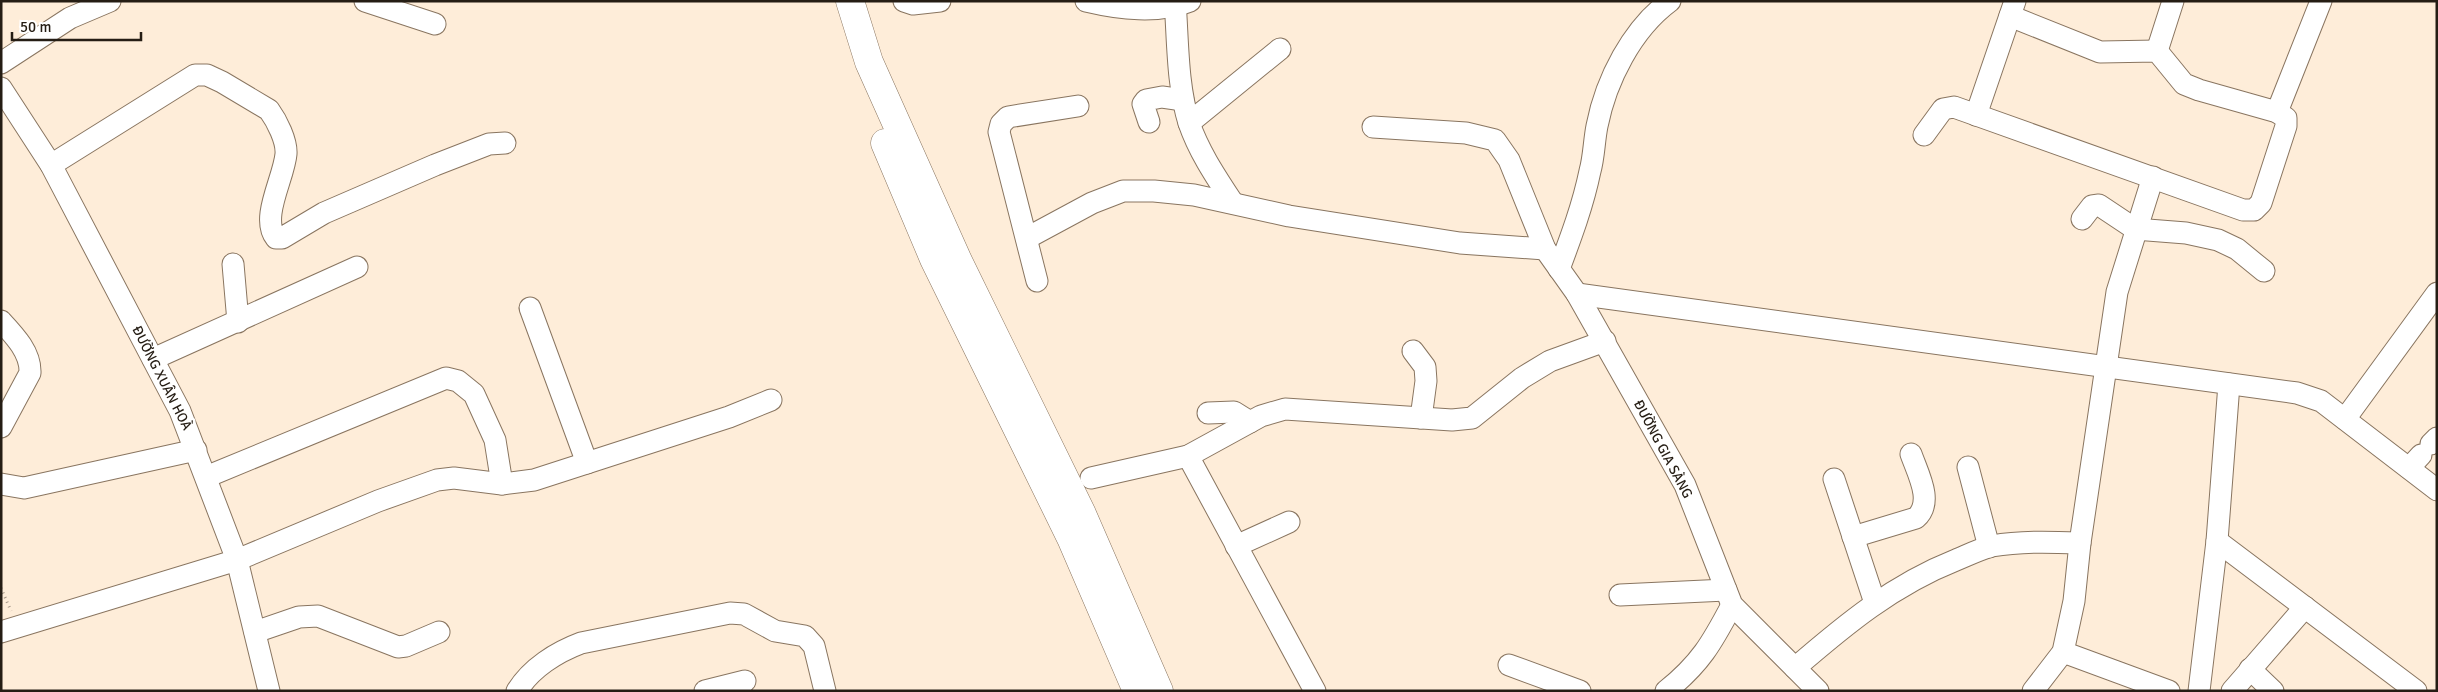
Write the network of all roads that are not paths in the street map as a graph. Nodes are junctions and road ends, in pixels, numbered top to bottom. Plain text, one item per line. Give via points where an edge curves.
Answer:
1 (110, 1) edge
2 (365, 1) edge
3 (833, 1) edge
4 (850, 1) edge
5 (904, 1) edge
6 (940, 1) edge
7 (1086, 1) edge
8 (1670, 1) edge
9 (2172, 1) edge
10 (2321, 1) edge
11 (1181, 3) edge
12 (2013, 8) edge
13 (435, 24) dead end
14 (1280, 49) dead end
15 (2157, 51) junction
16 (1, 63) edge
17 (1, 88) edge
18 (1183, 100) junction
19 (1078, 106) dead end
20 (2277, 112) junction
21 (1976, 115) junction
22 (1149, 122) dead end
23 (1189, 123) junction
24 (1373, 127) dead end
25 (1924, 135) dead end
26 (505, 143) dead end
27 (51, 165) junction
28 (2153, 177) junction
29 (1233, 203) junction
30 (2082, 219) dead end
31 (2135, 230) junction
32 (1027, 238) junction
33 (1545, 249) junction
34 (233, 264) dead end
35 (357, 267) dead end
36 (1559, 269) junction
37 (2264, 271) dead end
38 (1037, 281) dead end
39 (2437, 293) edge
40 (1577, 294) junction
41 (530, 308) dead end
42 (1, 321) edge
43 (238, 322) junction
44 (1605, 341) junction
45 (1413, 351) dead end
46 (153, 359) junction
47 (2105, 368) junction
48 (2229, 384) junction
49 (771, 400) dead end
50 (1208, 413) dead end
51 (1421, 418) junction
52 (2345, 420) junction
53 (1250, 422) junction
54 (1, 427) edge
55 (196, 450) junction
56 (2424, 451) edge
57 (1912, 454) dead end
58 (1188, 456) junction
59 (586, 463) junction
60 (1968, 467) dead end
61 (206, 477) junction
62 (1091, 478) dead end
63 (1834, 478) dead end
64 (1, 484) edge
65 (502, 484) junction
66 (2436, 488) edge
67 (1289, 522) dead end
68 (1853, 537) junction
69 (2217, 541) junction
70 (2080, 543) junction
71 (1236, 546) junction
72 (1989, 547) junction
73 (237, 560) junction
74 (1620, 595) dead end
75 (1729, 598) junction
76 (1874, 604) junction
77 (2306, 607) junction
78 (1, 632) edge
79 (255, 632) junction
80 (439, 632) dead end
81 (2063, 652) junction
82 (1508, 665) dead end
83 (1795, 668) junction
84 (2250, 670) junction
85 (745, 681) dead end
86 (269, 691) edge
87 (517, 691) edge
88 (704, 691) edge
89 (825, 691) edge
90 (1137, 691) edge
91 (1160, 691) edge
92 (1315, 691) edge
93 (1580, 691) edge
94 (1666, 691) edge
95 (1818, 691) edge
96 (2033, 691) edge
97 (2169, 691) edge
98 (2199, 691) edge
99 (2232, 691) edge
100 (2273, 691) edge
101 (2416, 691) edge

1 - 16 street via 70,18
2 - 13 street
3 - 90 highway via 849,55 934,259 1071,538
4 - 91 highway via 869,62 913,161 1082,514
5 - 6 street via 913,4
7 - 11 street via 1142,9
8 - 36 street via 1633,40 1611,83 1597,125 1582,204
9 - 15 street
10 - 20 street
11 - 18 street
12 - 15 street via 2100,52
12 - 21 street
14 - 23 street
15 - 20 street via 2184,84
17 - 27 street, ĐƯỜNG XUÂN HOÀ
18 - 22 street via 1162,97 1146,100 1143,104
18 - 23 street
19 - 32 street via 1008,118 1001,124 1000,132
20 - 28 street via 2286,118 2286,126 2261,203 2254,210 2243,210
21 - 25 street via 1954,107 1943,109
21 - 28 street
23 - 29 street via 1205,160
24 - 33 street, ĐƯỜNG GIA SÀNG via 1466,133 1495,140 1509,160
26 - 27 street via 489,144 434,165 324,213 282,238 276,238 270,227 286,154 275,118 270,110 207,75 195,75 181,82
27 - 46 street, ĐƯỜNG XUÂN HOÀ
28 - 31 street
29 - 32 street via 1194,194 1124,192 1092,202
29 - 33 street via 1289,216 1460,243
30 - 31 street via 2092,206 2099,205
31 - 37 street via 2186,233 2218,240 2237,249
31 - 47 street via 2117,292
32 - 38 street
33 - 36 street, ĐƯỜNG GIA SÀNG
34 - 43 street
35 - 43 street
36 - 40 street, ĐƯỜNG GIA SÀNG
39 - 52 street
40 - 44 street, ĐƯỜNG GIA SÀNG
40 - 47 street
41 - 59 street
42 - 54 street via 25,351 30,373
43 - 46 street
44 - 51 street via 1550,361 1522,378 1472,418
44 - 75 street, ĐƯỜNG GIA SÀNG via 1685,485
45 - 51 street via 1425,367
46 - 55 street, ĐƯỜNG XUÂN HOÀ
47 - 48 street
47 - 70 street
48 - 52 street via 2297,393 2321,401
48 - 69 street
49 - 59 street via 729,417
50 - 53 street via 1234,412
51 - 53 street via 1285,409
52 - 56 street
53 - 58 street
55 - 61 street, ĐƯỜNG XUÂN HOÀ
55 - 64 street via 24,488
56 - 66 street
57 - 68 street via 1926,500 1924,512 1916,518
58 - 62 street
58 - 71 street
59 - 65 street via 534,480
60 - 72 street
61 - 65 street via 446,378 474,394 495,440
61 - 73 street, ĐƯỜNG XUÂN HOÀ
63 - 68 street
65 - 73 street via 454,478 437,480
67 - 71 street
68 - 76 street
69 - 77 street
69 - 98 street
70 - 72 street via 2024,542
70 - 81 street via 2074,601
71 - 92 street
72 - 76 street via 1939,566
73 - 78 street
73 - 79 street, ĐƯỜNG XUÂN HOÀ
74 - 75 street
75 - 83 street, ĐƯỜNG GIA SÀNG
75 - 94 street via 1711,644 1694,668
76 - 83 street
77 - 84 street
77 - 101 street
79 - 80 street via 299,617 318,616 398,647
79 - 86 street, ĐƯỜNG XUÂN HOÀ
81 - 96 street
81 - 97 street
82 - 93 street
83 - 95 street, ĐƯỜNG GIA SÀNG
84 - 99 street
84 - 100 street
85 - 88 street
87 - 89 street via 546,662 561,651 581,643 730,612 744,614 774,631 805,636 814,646

